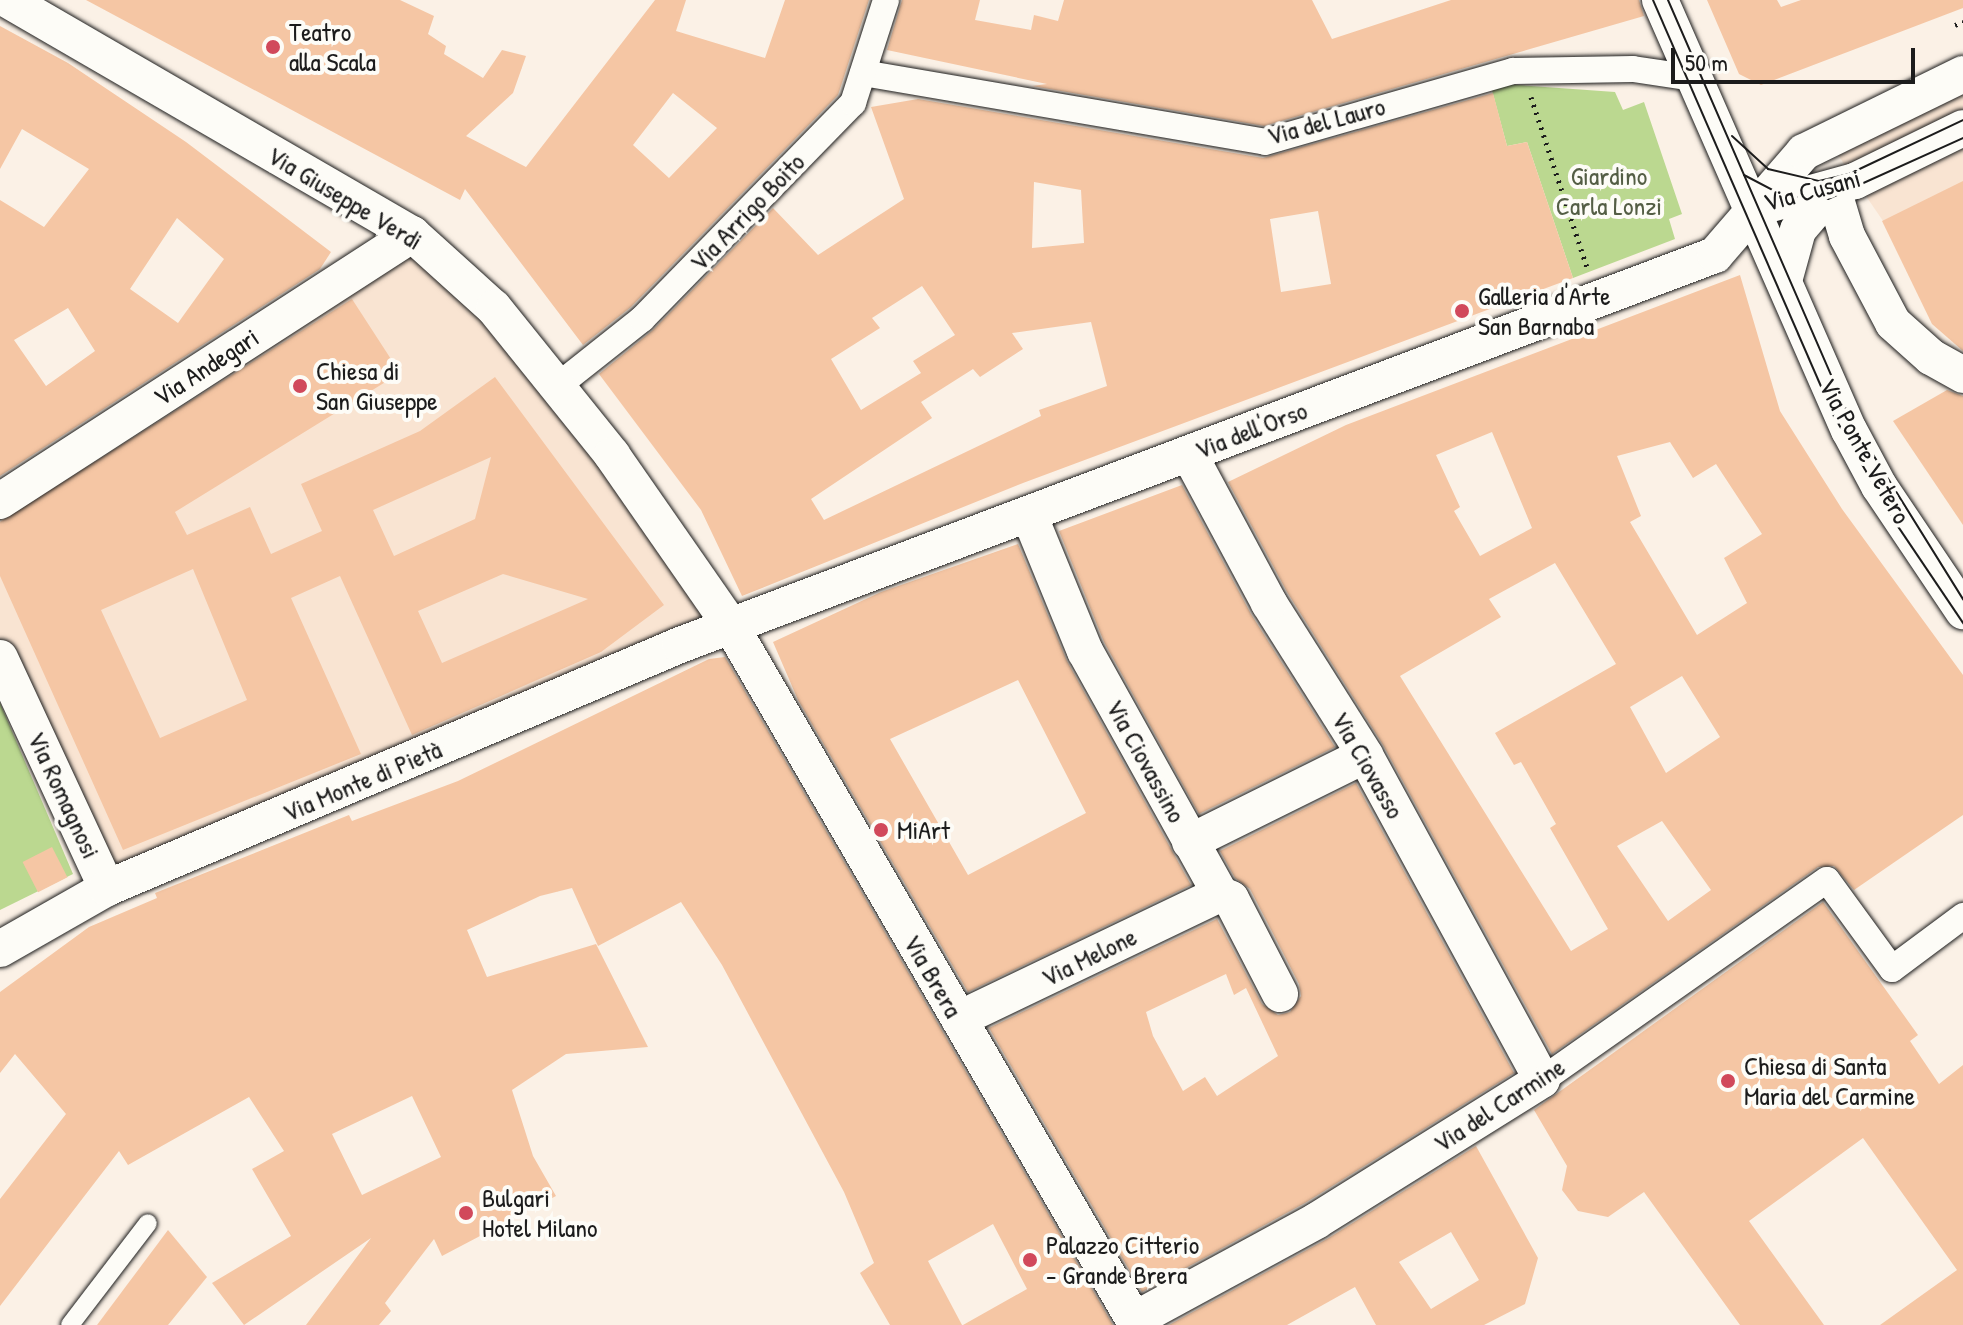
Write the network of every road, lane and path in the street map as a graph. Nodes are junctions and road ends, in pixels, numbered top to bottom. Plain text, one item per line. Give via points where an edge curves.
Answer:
1 (8, 0) edge
2 (886, 0) edge
3 (1660, 0) edge
4 (1963, 22) edge
5 (1955, 25) dead end
6 (863, 73) junction
7 (1963, 74) edge
8 (1694, 78) junction
9 (1527, 85) dead end
10 (1963, 128) edge
11 (1833, 189) junction
12 (1753, 209) junction
13 (412, 234) junction
14 (1784, 281) junction
15 (1592, 282) dead end
16 (1963, 375) edge
17 (555, 388) junction
18 (1189, 454) junction
19 (0, 501) edge
20 (1030, 517) junction
21 (1963, 611) edge
22 (731, 626) junction
23 (0, 658) edge
24 (1365, 755) junction
25 (1190, 842) junction
26 (107, 888) junction
27 (1220, 894) junction
28 (1963, 916) edge
29 (0, 949) edge
30 (1280, 994) dead end
31 (959, 1019) junction
32 (1542, 1080) junction
33 (148, 1223) dead end
34 (1135, 1322) edge
35 (70, 1325) edge

1 - 13 street, Via Giuseppe Verdi
2 - 6 street, Via Arrigo Boito
3 - 8 street, Via Ponte Vetero
4 - 5 path
6 - 8 street, Via del Lauro via 1265,142 1513,71 1633,69
6 - 17 street, Via Arrigo Boito via 853,103 762,198 642,319
7 - 12 street, Via Cusani via 1814,144 1784,169
8 - 12 street, Via Ponte Vetero
9 - 15 path
10 - 11 street, Via Cusani
11 - 12 street, Via Cusani
11 - 14 street via 1798,230
11 - 16 street via 1847,236 1880,303 1902,332
12 - 14 street, Via Ponte Vetero
12 - 18 street, Via dell'Orso via 1715,255
13 - 17 street, Via Giuseppe Verdi via 494,308
13 - 19 street, Via Andegari
14 - 21 street, Via Ponte Vetero via 1874,476
17 - 22 street, Via Giuseppe Verdi via 612,455
18 - 20 street, Via dell'Orso
18 - 24 street, Via Ciovasso via 1269,603
20 - 22 street, Via dell'Orso
20 - 25 street, Via Ciovassino via 1085,651
22 - 26 street, Via Monte di Pietà
22 - 31 street, Via Brera
23 - 26 street, Via Romagnosi
24 - 25 street
24 - 32 street, Via Ciovasso
25 - 27 street, Via Ciovassino
26 - 29 street, Via Monte di Pietà
27 - 30 street, Via Ciovassino via 1231,899
27 - 31 street, Via Melone
28 - 32 street, Via del Carmine via 1892,969 1827,880
31 - 34 street, Via Brera
32 - 34 street, Via del Carmine via 1316,1221
33 - 35 lane

